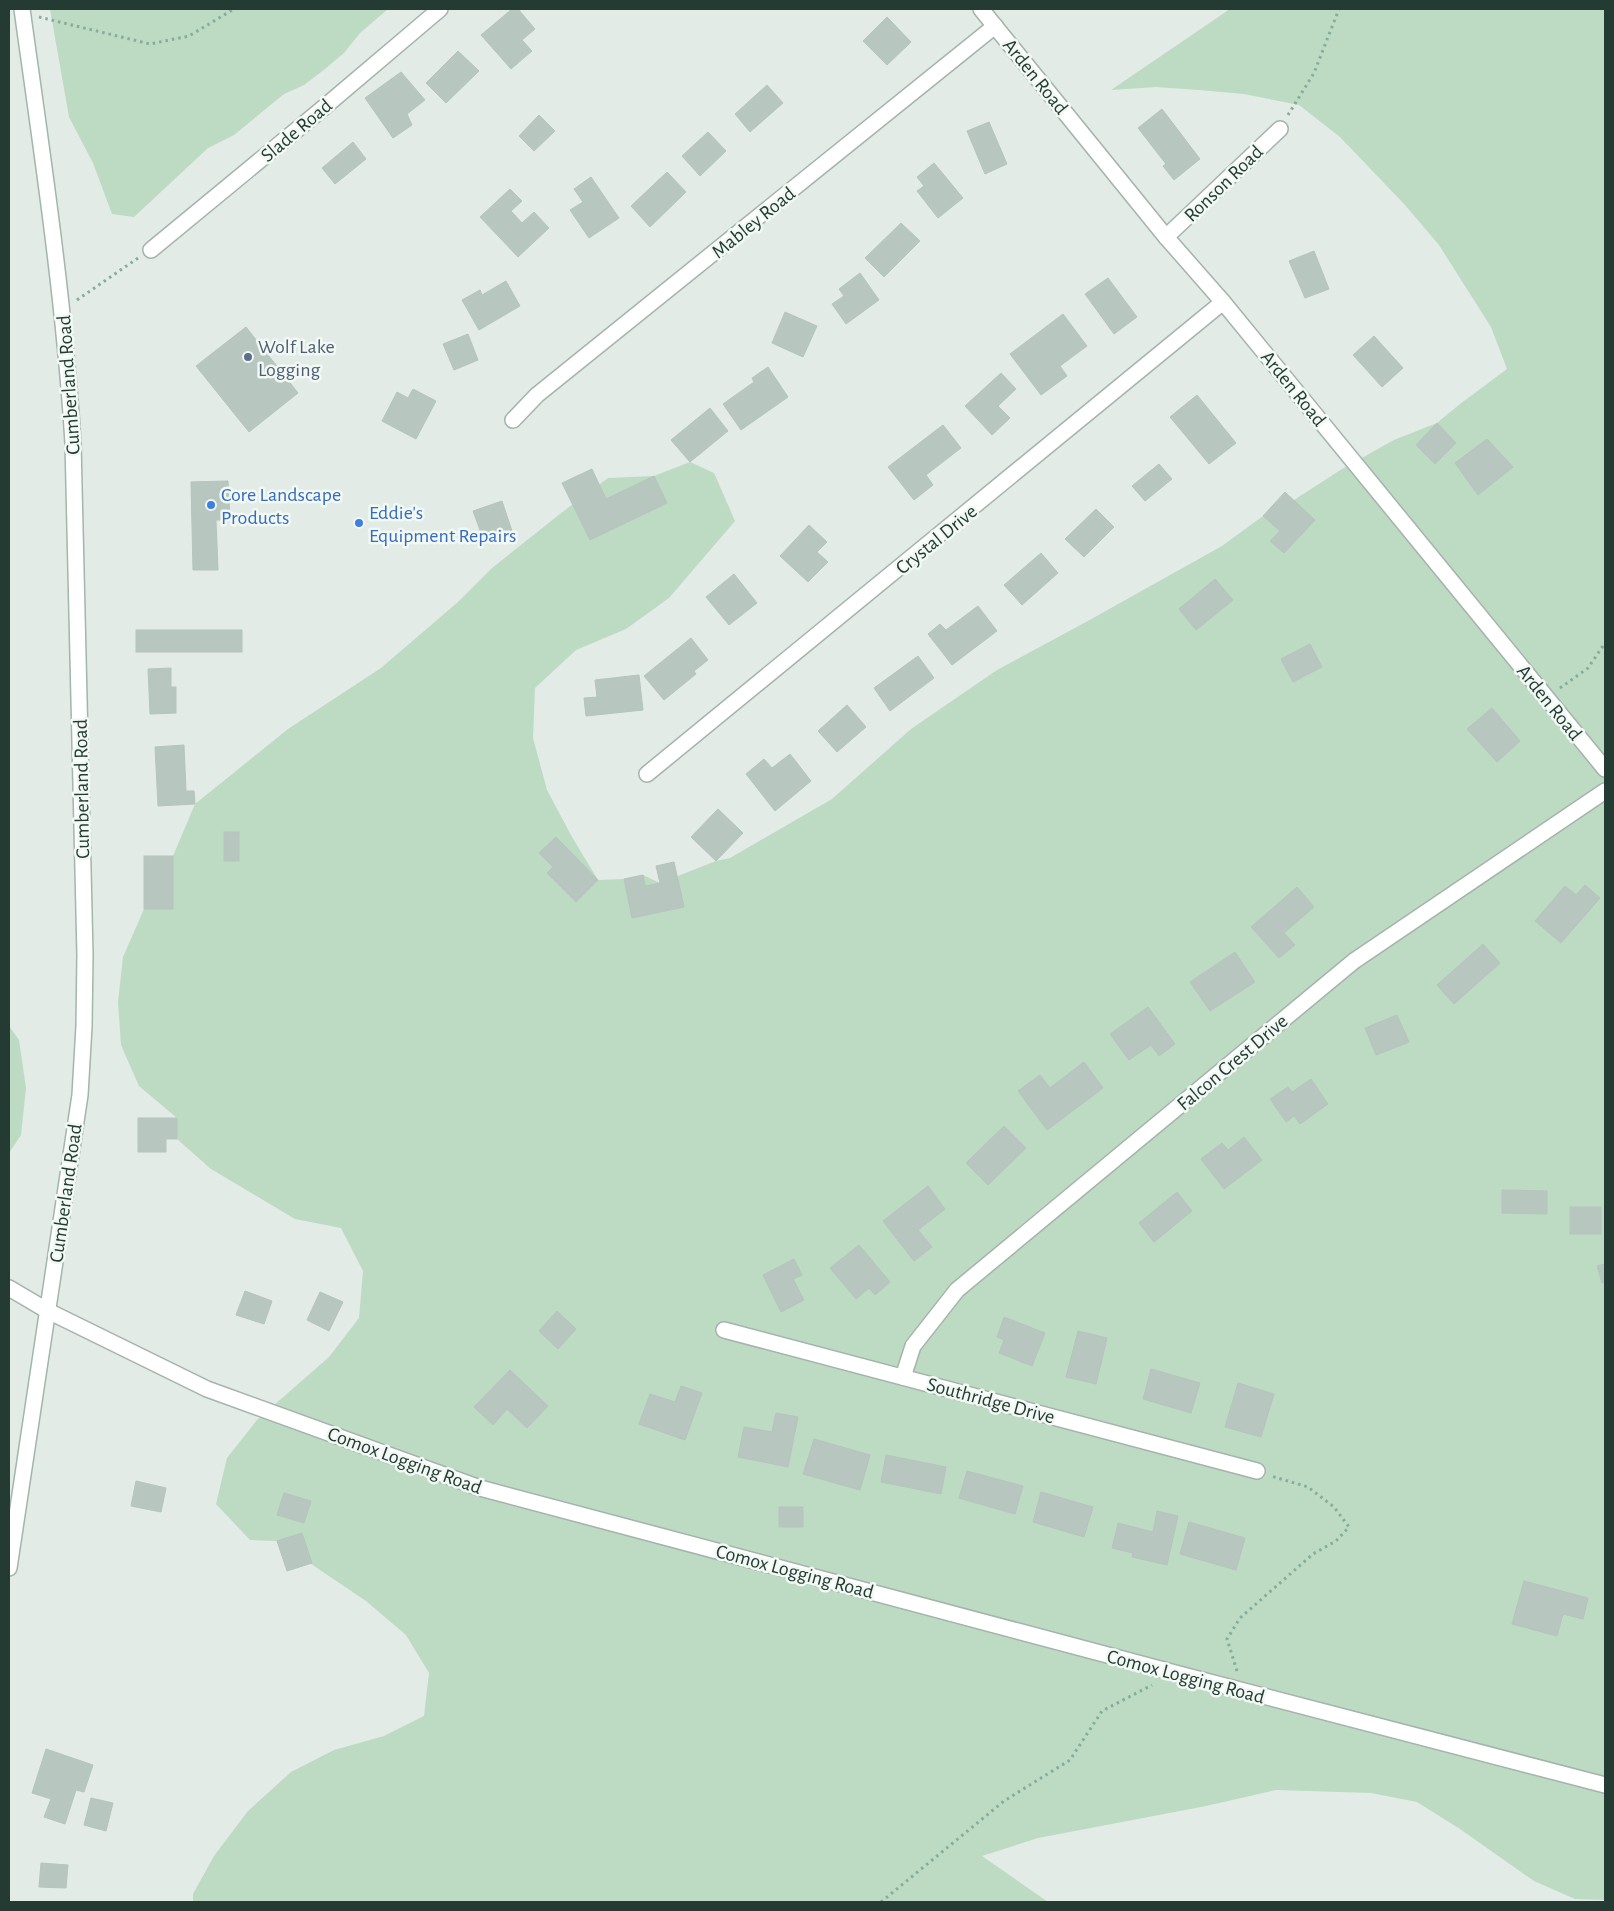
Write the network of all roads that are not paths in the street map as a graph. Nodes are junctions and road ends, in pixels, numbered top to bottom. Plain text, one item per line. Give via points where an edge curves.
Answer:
1 (440, 9) edge
2 (981, 9) edge
3 (22, 11) edge
4 (995, 26) junction
5 (1280, 129) road end
6 (1166, 237) junction
7 (151, 250) road end
8 (1223, 302) junction
9 (513, 420) dead end
10 (1605, 769) edge
11 (647, 774) dead end
12 (1605, 791) edge
13 (9, 1288) edge
14 (48, 1311) junction
15 (724, 1330) dead end
16 (903, 1377) junction
17 (1257, 1471) road end
18 (9, 1568) edge
19 (1605, 1785) edge

1 - 7 street, Slade Road
2 - 4 street, Arden Road
3 - 14 street, Cumberland Road via 63,309 73,443 84,991 80,1095
4 - 6 street, Arden Road
4 - 9 street, Mabley Road via 537,395
5 - 6 street, Ronson Road
6 - 8 street, Arden Road
8 - 10 street, Arden Road
8 - 11 street, Crystal Drive
12 - 16 street, Falcon Crest Drive via 1354,961 964,1283 913,1346
13 - 14 street, Comox Logging Road
14 - 18 street, Cumberland Road
14 - 19 street, Comox Logging Road via 207,1389 480,1488
15 - 16 street, Southridge Drive
16 - 17 street, Southridge Drive

